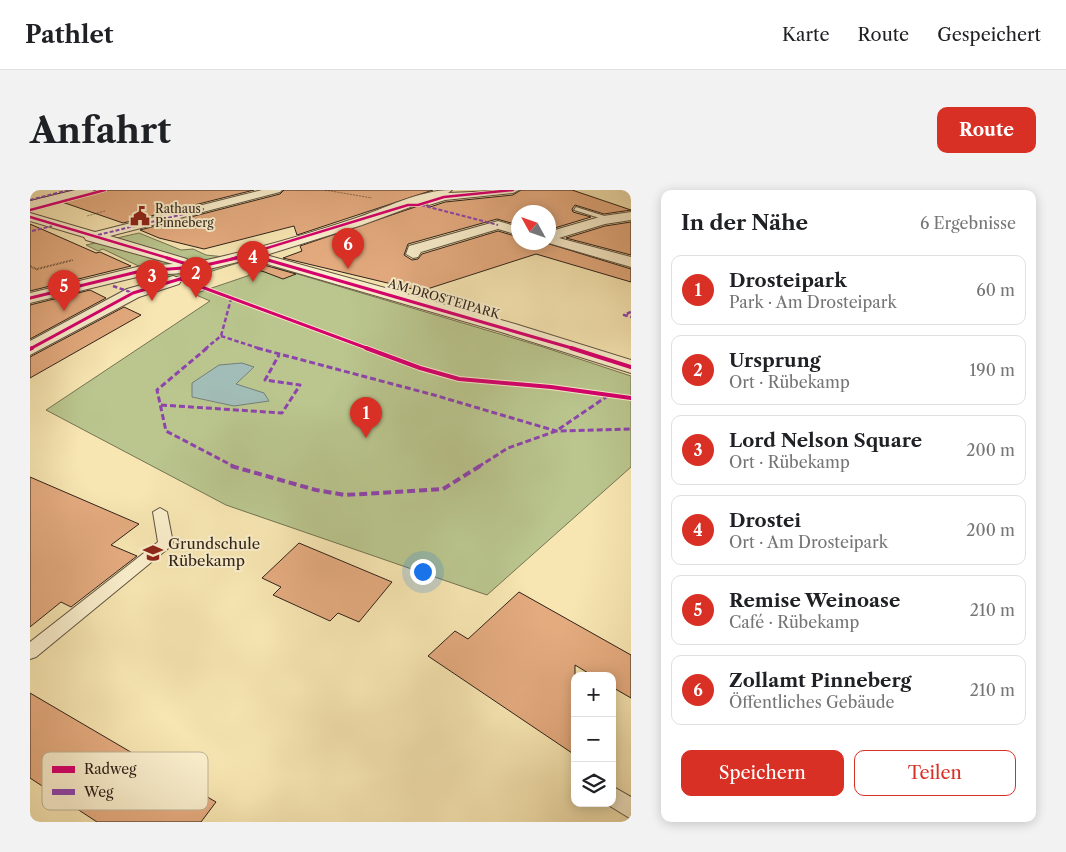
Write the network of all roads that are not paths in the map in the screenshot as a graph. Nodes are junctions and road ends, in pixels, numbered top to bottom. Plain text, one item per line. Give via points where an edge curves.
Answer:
1 (88, 190) edge
2 (276, 190) edge
3 (513, 190) edge
4 (445, 194) edge
5 (404, 204) junction
6 (30, 205) edge
7 (576, 209) dead end
8 (631, 216) edge
9 (609, 219) junction
10 (31, 224) edge
11 (511, 229) edge
12 (556, 236) edge
13 (91, 237) junction
14 (556, 240) edge
15 (414, 254) dead end
16 (250, 255) junction
17 (631, 262) edge
18 (197, 267) junction
19 (109, 284) junction
20 (133, 293) junction
21 (30, 298) edge
22 (30, 348) edge
23 (631, 367) edge
24 (160, 512) dead end
25 (30, 652) edge
26 (616, 799) edge
27 (631, 808) edge

1 - 6 street
2 - 13 street
3 - 4 street
4 - 5 street
4 - 5 street via 418,205
5 - 16 street
7 - 9 lane
8 - 9 street
9 - 12 street
10 - 13 street via 54,225
11 - 15 street via 498,225 414,249
13 - 18 street via 118,242
14 - 17 street
16 - 18 street
16 - 23 street, AM DROSTEIPARK via 508,328
18 - 19 street via 141,271
18 - 20 street via 180,279
19 - 20 street
19 - 21 street
20 - 22 street
24 - 25 lane via 166,543
26 - 27 lane

